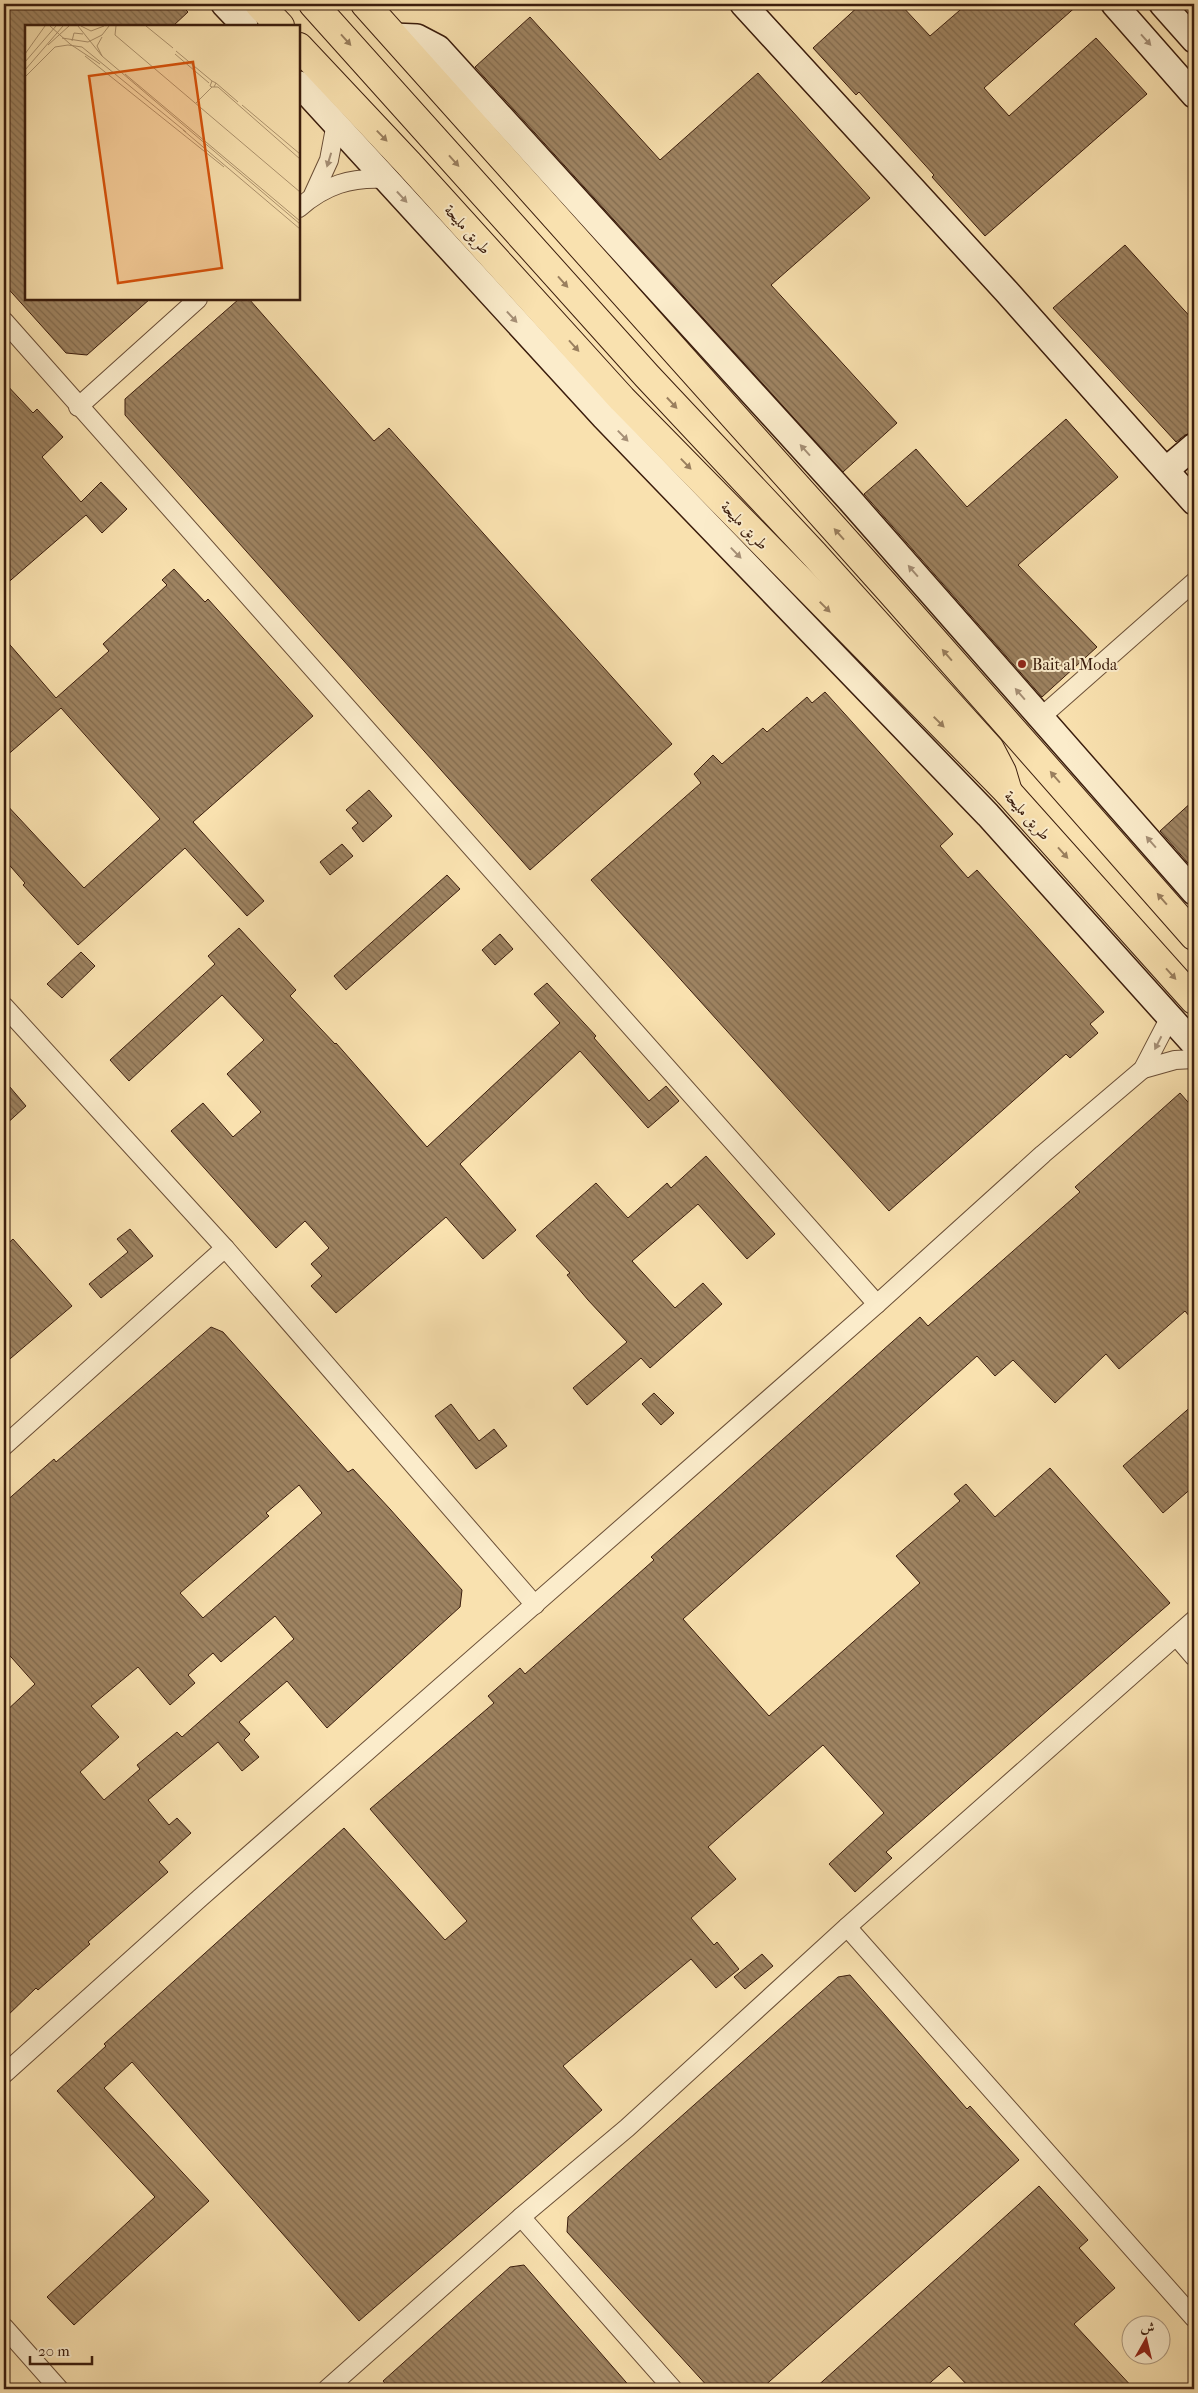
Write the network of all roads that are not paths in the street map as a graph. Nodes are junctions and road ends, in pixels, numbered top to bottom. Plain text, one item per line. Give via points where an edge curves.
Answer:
1 (224, 4) edge
2 (259, 4) edge
3 (313, 4) edge
4 (365, 4) edge
5 (743, 4) edge
6 (1114, 4) edge
7 (1162, 4) edge
8 (244, 25) edge
9 (279, 25) edge
10 (1194, 33) edge
11 (393, 36) junction
12 (1194, 40) edge
13 (300, 48) edge
14 (300, 85) edge
15 (1194, 95) edge
16 (336, 123) junction
17 (385, 178) junction
18 (313, 195) junction
19 (300, 207) edge
20 (197, 300) edge
21 (4, 321) edge
22 (78, 407) junction
23 (1194, 446) edge
24 (1166, 470) junction
25 (1194, 502) edge
26 (1194, 582) edge
27 (1041, 717) junction
28 (1008, 792) junction
29 (1194, 892) edge
30 (1194, 936) edge
31 (1194, 1000) edge
32 (4, 1006) edge
33 (1170, 1017) junction
34 (1194, 1044) edge
35 (1194, 1059) edge
36 (1144, 1069) junction
37 (225, 1248) junction
38 (877, 1304) junction
39 (4, 1446) edge
40 (535, 1605) junction
41 (1194, 1620) edge
42 (1176, 1636) junction
43 (1194, 1657) edge
44 (847, 1927) junction
45 (4, 2074) edge
46 (520, 2217) junction
47 (1194, 2318) edge
48 (4, 2327) edge
49 (60, 2389) edge
50 (327, 2389) edge
51 (674, 2389) edge

1 - 8 street
2 - 9 main road
3 -> 28 main road via 647,376 990,749
4 - 11 main road
5 - 24 street
6 -> 15 street
7 - 12 street
10 - 12 street
27 -> 11 street via 849,499 438,48 417,37
30 -> 11 main road via 886,586
13 -> 28 main road, طريق مليحة via 622,399
14 - 16 street
16 - 17 street
16 -> 18 street via 329,160
17 - 18 street via 348,180
17 -> 33 street via 604,417 988,815
18 - 19 street
20 - 22 street
21 - 22 street
22 - 38 street
23 - 24 street
24 - 25 street
26 - 27 street
29 -> 27 street
28 -> 31 main road, طريق مليحة
32 - 37 street
33 - 34 street
33 -> 36 street
35 - 36 street via 1176,1060
36 - 38 street via 1043,1154
37 - 39 street
37 - 40 street
38 - 40 street
40 - 45 street
41 - 42 street
42 - 43 street
42 - 44 street
44 - 46 street via 627,2128
44 - 47 street
46 - 50 street
46 - 51 street
48 - 49 street

